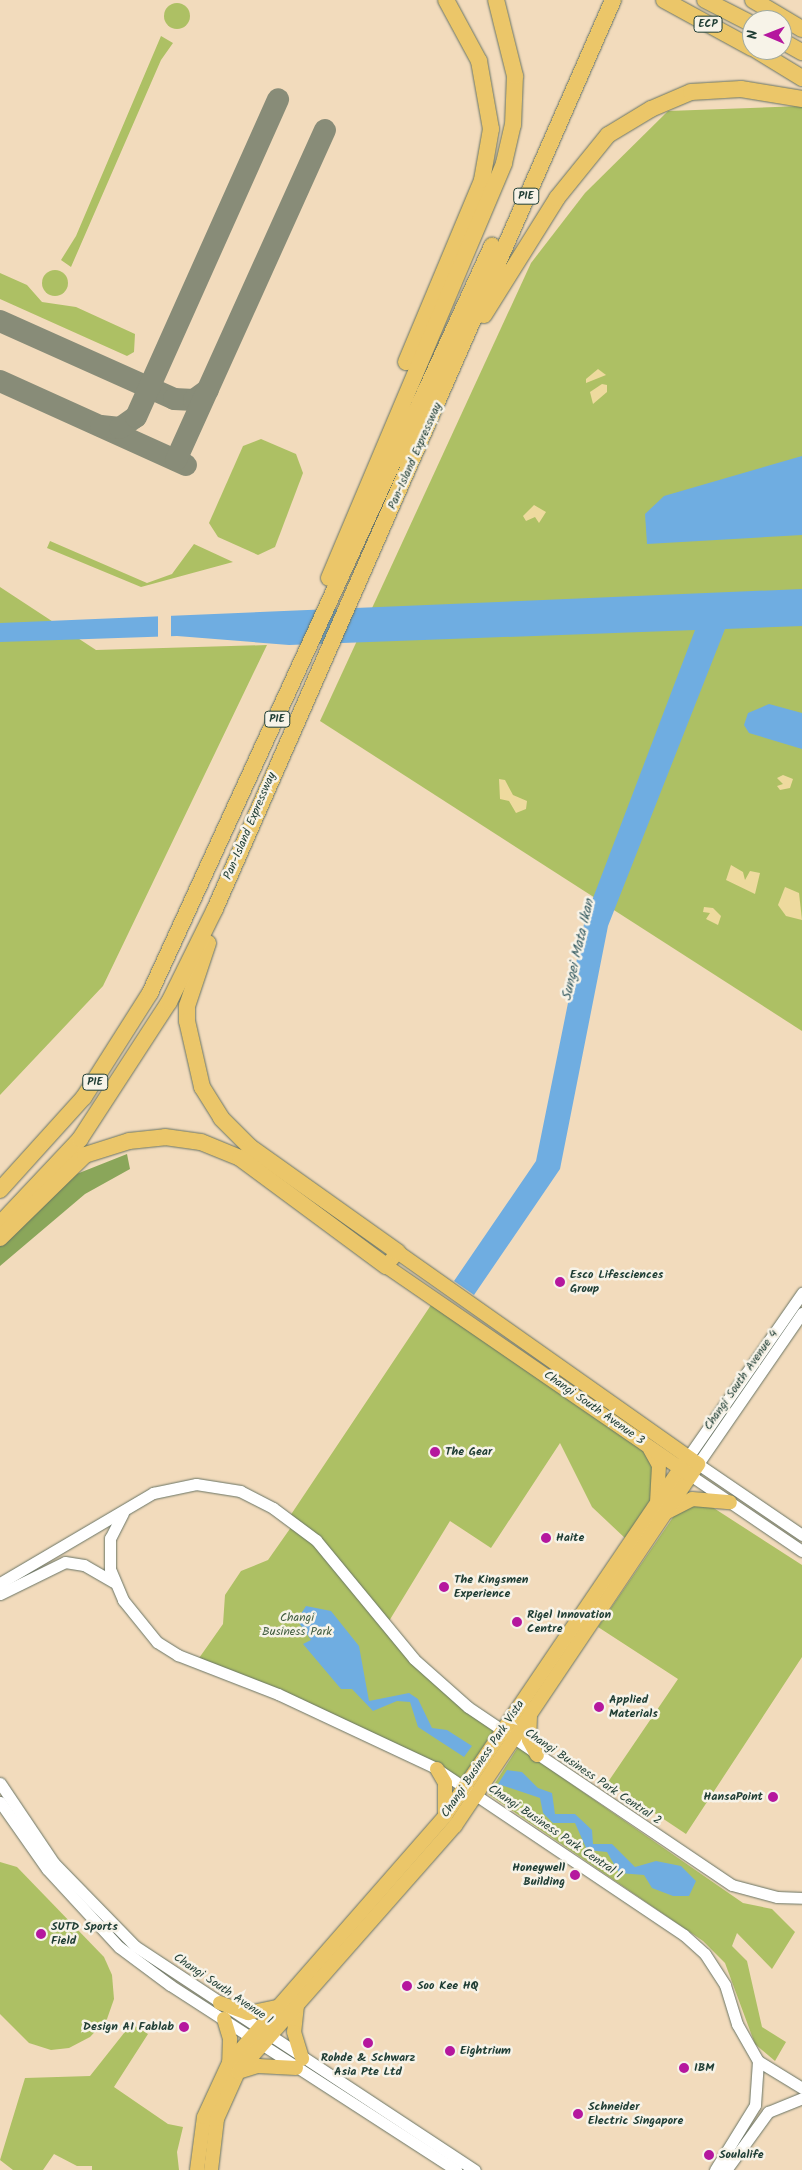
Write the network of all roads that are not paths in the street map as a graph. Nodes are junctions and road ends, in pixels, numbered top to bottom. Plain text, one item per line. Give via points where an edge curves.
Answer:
1 (446, 0) edge
2 (496, 0) edge
3 (601, 0) edge
4 (613, 0) edge
5 (664, 0) edge
6 (753, 0) edge
7 (708, 1) edge
8 (742, 19) edge
9 (802, 29) edge
10 (742, 43) edge
11 (772, 60) edge
12 (802, 78) edge
13 (802, 99) edge
14 (442, 393) junction
15 (355, 512) junction
16 (324, 601) junction
17 (216, 909) junction
18 (0, 1190) edge
19 (0, 1224) edge
20 (0, 1238) edge
21 (398, 1252) junction
22 (386, 1266) junction
23 (802, 1292) edge
24 (802, 1313) edge
25 (646, 1444) junction
26 (689, 1466) junction
27 (730, 1502) junction
28 (660, 1508) junction
29 (125, 1510) junction
30 (802, 1535) edge
31 (802, 1551) edge
32 (114, 1582) junction
33 (0, 1583) edge
34 (0, 1594) edge
35 (530, 1714) junction
36 (500, 1730) junction
37 (513, 1740) junction
38 (537, 1755) junction
39 (437, 1769) junction
40 (0, 1783) edge
41 (465, 1788) junction
42 (477, 1796) junction
43 (0, 1802) edge
44 (445, 1816) junction
45 (802, 1898) edge
46 (220, 2003) junction
47 (298, 2004) junction
48 (277, 2007) junction
49 (224, 2019) junction
50 (259, 2036) junction
51 (758, 2061) junction
52 (299, 2064) junction
53 (233, 2067) junction
54 (802, 2088) edge
55 (802, 2098) edge
56 (197, 2170) edge
57 (210, 2170) edge
58 (456, 2170) edge
59 (475, 2170) edge
60 (715, 2170) edge
61 (726, 2170) edge

1 - 15 highway via 471,41 486,82 491,129 488,154 390,401
2 - 15 highway via 516,76 514,125 506,154
3 - 16 highway, PIE
4 - 14 highway, PIE
5 - 10 highway, ECP
6 - 9 highway
7 - 8 highway, ECP
11 - 12 highway
13 - 14 highway via 741,89 691,92 651,109 608,135 557,198 495,296
14 - 17 highway, Pan-Island Expressway / PIE
15 - 16 highway
16 - 18 highway, PIE via 168,958 130,1029 84,1097
17 - 19 highway, Pan-Island Expressway / PIE via 132,1064 80,1139
17 - 21 highway via 214,928 186,1006 189,1038 202,1087 221,1118 250,1147
20 - 22 highway via 86,1155 129,1141 165,1137 201,1142 240,1158
21 - 22 main road
21 - 26 main road, Changi South Avenue 3
22 - 25 main road, Changi South Avenue 3
23 - 26 street, Changi South Avenue 4
24 - 26 street, Changi South Avenue 4
25 - 26 main road, Changi South Avenue 3
25 - 28 main road via 659,1465
26 - 27 street, Changi South Avenue 3
26 - 28 main road, Changi Business Park Vista
26 - 30 street, Changi South Avenue 3
27 - 28 main road via 692,1499
27 - 31 street, Changi South Avenue 3
28 - 35 main road, Changi Business Park Vista
28 - 36 main road, Changi Business Park Vista
29 - 32 street, Changi Business Park Central 1 via 110,1538
29 - 33 street, Changi Business Park Central 2
29 - 36 street, Changi Business Park Central 2 via 153,1493 196,1484 240,1491 273,1508 316,1540 414,1659 451,1694
32 - 34 street via 74,1562 38,1573
32 - 39 street, Changi Business Park Central 1 via 143,1628 178,1655 278,1694
35 - 37 main road, Changi Business Park Vista
35 - 38 main road via 529,1740
36 - 37 street, Changi Business Park Central 2
36 - 41 main road, Changi Business Park Vista
37 - 38 street, Changi Business Park Central 2
37 - 42 main road, Changi Business Park Vista
38 - 45 street, Changi Business Park Central 2 via 732,1885 777,1897
39 - 41 street, Changi Business Park Central 1
39 - 44 main road via 445,1783
40 - 46 street, Changi South Avenue 1 via 54,1863 87,1900 135,1946
41 - 42 street, Changi Business Park Central 1
41 - 44 main road, Changi Business Park Vista
42 - 47 main road, Changi Business Park Vista
42 - 51 street, Changi Business Park Central 1 via 694,1942 725,1985 737,2024
43 - 49 street, Changi South Avenue 1 via 47,1869 120,1947
44 - 48 main road, Changi Business Park Vista
46 - 48 main road via 248,2012
46 - 50 street, Changi South Avenue 1
47 - 50 main road, Changi Business Park Vista
47 - 52 main road via 294,2032
48 - 50 main road, Changi Business Park Vista
49 - 50 street, Changi South Avenue 1
49 - 53 main road
50 - 52 street, Changi South Avenue 1
50 - 53 main road
51 - 54 street, Changi Business Park Central 1
51 - 60 street via 755,2105
52 - 53 main road
52 - 58 street, Changi South Avenue 1
52 - 59 street, Changi South Avenue 1
53 - 56 main road via 204,2117
53 - 57 main road via 217,2119
55 - 61 street via 768,2112

